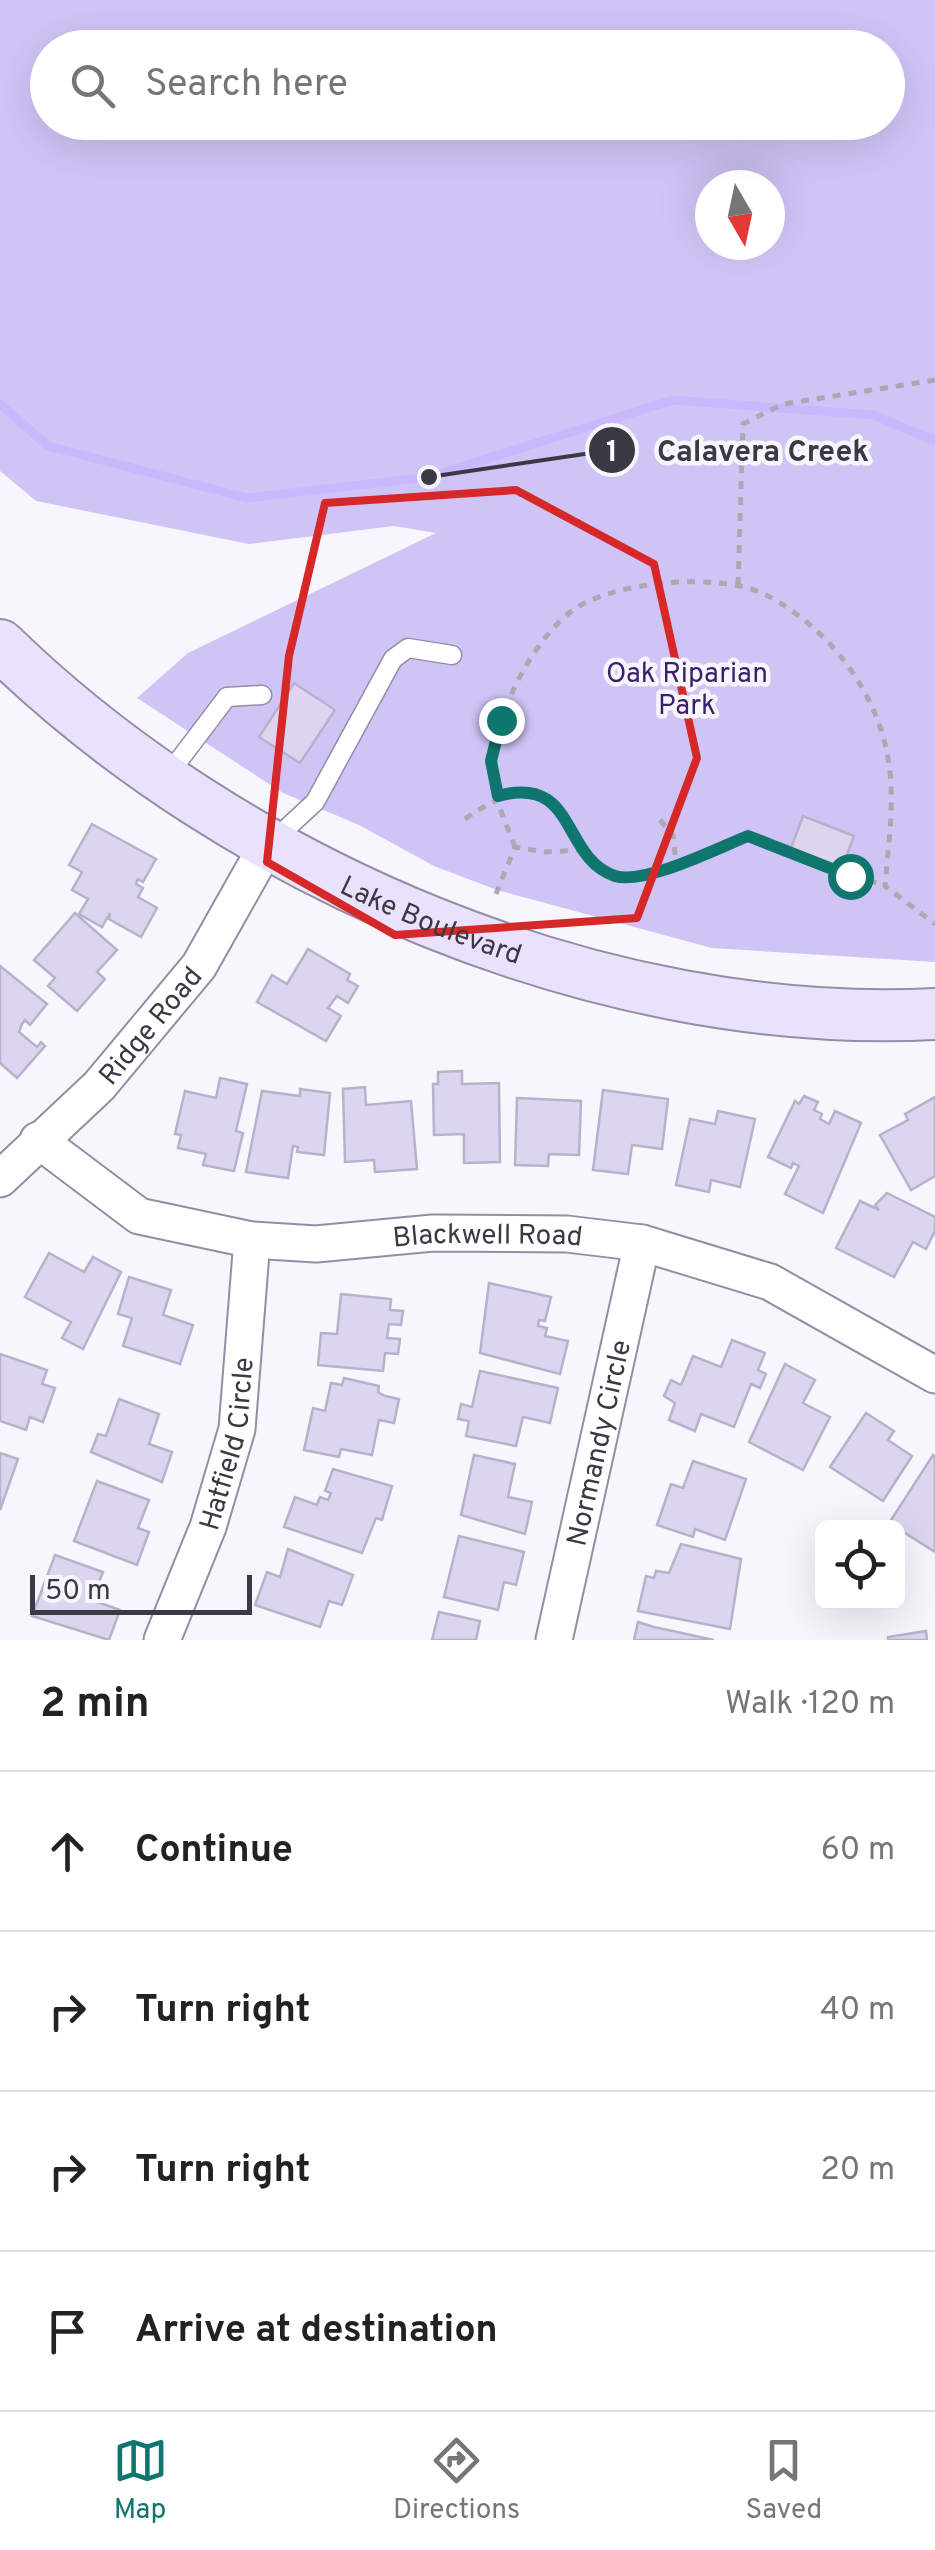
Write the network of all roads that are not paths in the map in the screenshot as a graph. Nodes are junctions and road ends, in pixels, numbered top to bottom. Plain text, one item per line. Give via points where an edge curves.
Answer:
1 (0, 645) edge
2 (452, 655) dead end
3 (262, 695) dead end
4 (164, 780) junction
5 (266, 847) junction
6 (935, 1014) edge
7 (38, 1140) junction
8 (0, 1179) edge
9 (252, 1240) junction
10 (642, 1243) junction
11 (935, 1375) edge
12 (162, 1640) edge
13 (554, 1640) edge

1 - 4 main road, Lake Boulevard
2 - 5 lane via 408,648 393,659 315,802
3 - 4 lane via 227,698
4 - 5 main road, Lake Boulevard
5 - 6 main road, Lake Boulevard via 526,956 637,987 768,1008
5 - 7 street, Ridge Road via 199,966 99,1086
7 - 8 street, Ridge Road
7 - 9 street, Blackwell Road via 139,1216
9 - 10 street, Blackwell Road via 316,1244 432,1232 568,1234
9 - 12 street, Hatfield Circle via 237,1429 208,1527
10 - 11 street, Blackwell Road via 770,1282
10 - 13 street, Normandy Circle

